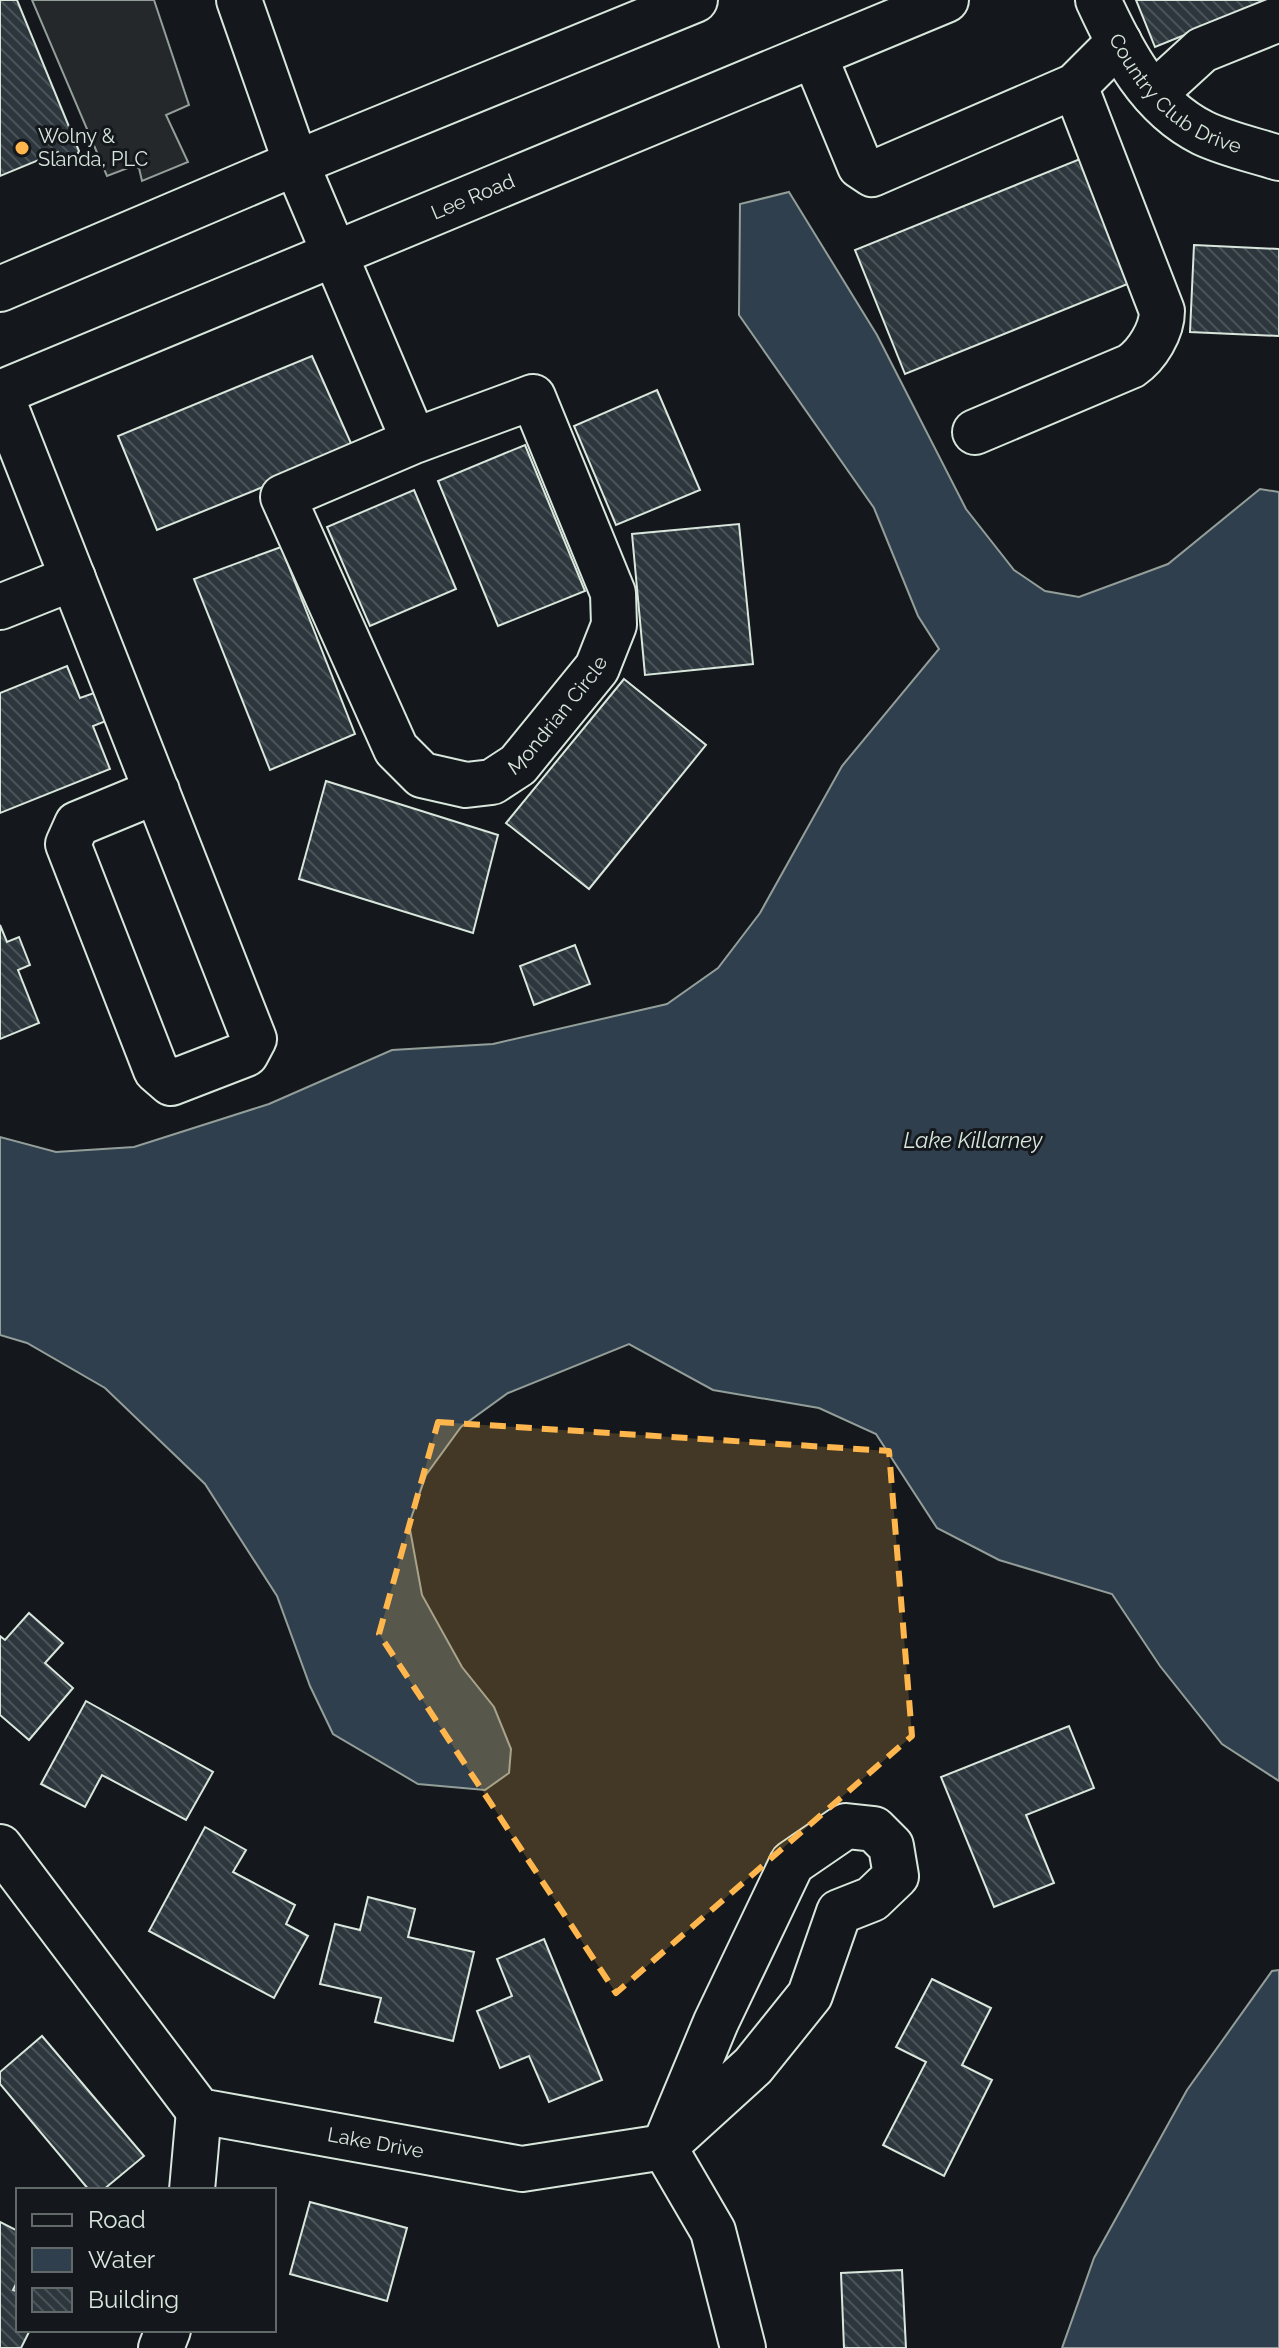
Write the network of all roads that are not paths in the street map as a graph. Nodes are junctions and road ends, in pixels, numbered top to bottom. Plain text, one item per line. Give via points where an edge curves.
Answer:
1 (239, 0) edge
2 (695, 0) edge
3 (946, 0) edge
4 (1098, 0) edge
5 (1279, 19) edge
6 (1119, 42) junction
7 (814, 55) junction
8 (1075, 86) junction
9 (1154, 94) junction
10 (1279, 158) edge
11 (296, 163) junction
12 (335, 253) junction
13 (0, 289) edge
14 (0, 393) edge
15 (975, 432) dead end
16 (414, 441) junction
17 (16, 480) edge
18 (73, 578) junction
19 (0, 607) edge
20 (157, 791) junction
21 (0, 1847) edge
22 (199, 2111) junction
23 (664, 2147) junction
24 (192, 2188) edge
25 (743, 2348) edge

1 - 11 main road
2 - 11 main road
3 - 7 main road, Lee Road
4 - 6 main road, Country Club Drive
5 - 9 main road via 1202,50
6 - 8 main road
6 - 9 main road, Country Club Drive
7 - 8 main road via 860,166 872,174
7 - 12 main road, Lee Road
8 - 15 main road via 1162,320 1143,357 1131,366
9 - 10 main road, Country Club Drive via 1169,111 1204,133
11 - 12 main road
11 - 13 main road
12 - 14 main road, Lee Road
12 - 16 main road
14 - 17 main road
16 - 16 main road, Mondrian Circle via 283,497 396,749 422,775 466,785 492,782 518,765 597,668 614,625 613,593 533,397
17 - 18 main road
18 - 19 main road
18 - 20 main road
20 - 20 main road via 254,1039 246,1054 171,1083 156,1070 68,844 77,824
21 - 22 main road
22 - 23 main road, Lake Drive via 522,2169
22 - 24 main road
23 - 23 main road via 792,1863 846,1826 874,1829 891,1846 896,1876 872,1899 839,1912 810,1995 753,2066
23 - 25 main road via 713,2231

